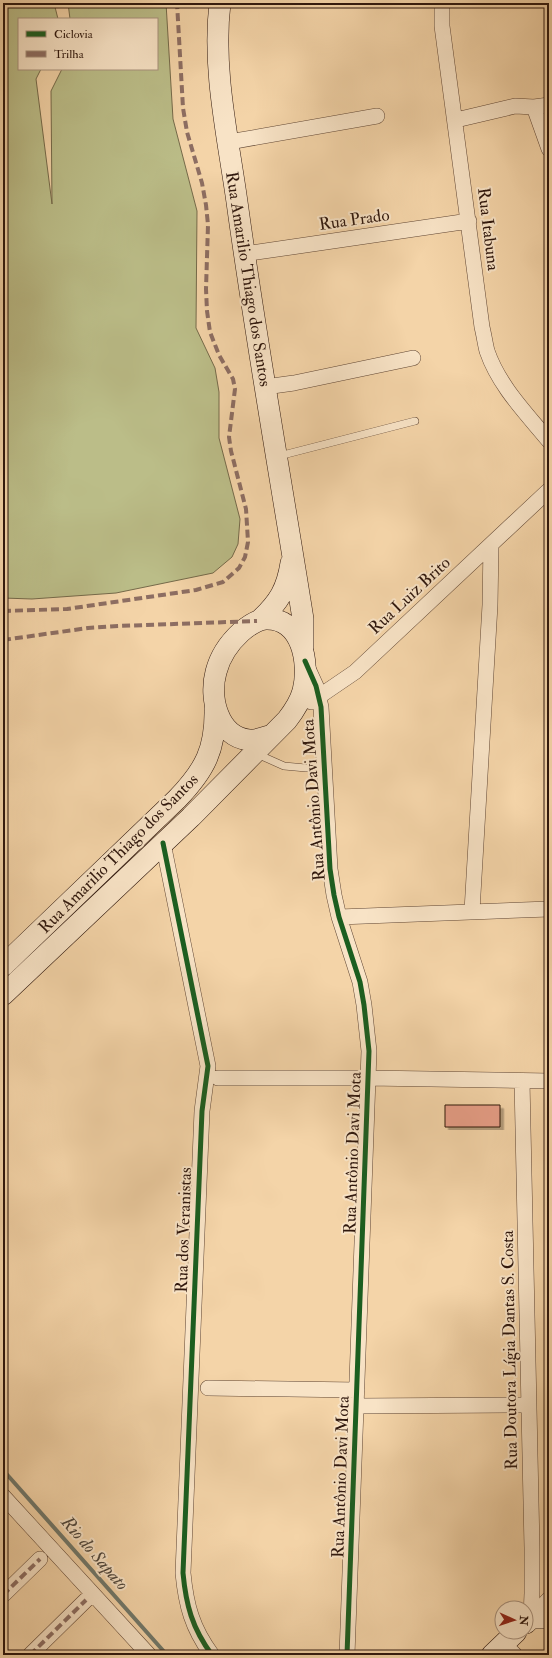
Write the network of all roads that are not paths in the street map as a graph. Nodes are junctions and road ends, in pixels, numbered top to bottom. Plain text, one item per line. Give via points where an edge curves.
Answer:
1 (220, 3) edge
2 (442, 3) edge
3 (549, 105) edge
4 (534, 107) junction
5 (376, 116) dead end
6 (456, 120) junction
7 (229, 142) junction
8 (549, 149) edge
9 (468, 221) junction
10 (244, 254) junction
11 (413, 358) dead end
12 (266, 387) junction
13 (416, 421) dead end
14 (549, 441) edge
15 (277, 457) junction
16 (549, 490) edge
17 (490, 545) junction
18 (292, 554) junction
19 (260, 620) junction
20 (304, 654) junction
21 (319, 696) junction
22 (215, 706) junction
23 (287, 720) junction
24 (272, 735) junction
25 (214, 736) junction
26 (255, 753) junction
27 (324, 766) junction
28 (163, 843) junction
29 (549, 909) edge
30 (472, 911) junction
31 (340, 917) junction
32 (3, 966) edge
33 (3, 995) edge
34 (218, 1078) dead end
35 (368, 1078) junction
36 (522, 1081) junction
37 (549, 1081) edge
38 (208, 1388) dead end
39 (358, 1390) junction
40 (529, 1405) junction
41 (357, 1406) junction
42 (3, 1496) edge
43 (40, 1559) dead end
44 (3, 1595) edge
45 (549, 1599) edge
46 (86, 1600) dead end
47 (535, 1619) edge
48 (30, 1655) edge
49 (149, 1655) edge
50 (212, 1655) edge
51 (347, 1655) edge

1 - 7 main road, Rua Amarilio Thiago dos Santos via 218,61
2 - 6 street, Rua Itabuna via 442,26
3 - 4 street
4 - 6 street via 515,106
4 - 8 street
5 - 7 street
6 - 9 street, Rua Itabuna
7 - 10 main road, Rua Amarilio Thiago dos Santos
9 - 10 street, Rua Prado
9 - 14 street, Rua Itabuna via 487,351 505,387
10 - 12 main road, Rua Amarilio Thiago dos Santos
11 - 12 street
12 - 15 main road, Rua Amarilio Thiago dos Santos
13 - 15 lane
15 - 18 main road, Rua Amarilio Thiago dos Santos
16 - 17 street, Rua Luiz Brito
17 - 21 street, Rua Luiz Brito via 355,672
17 - 30 street via 490,605
18 - 19 main road, Rua Amarilio Thiago dos Santos via 290,572 281,597
18 - 20 main road, Rua Amarilio Thiago dos Santos via 303,619
19 - 20 main road via 270,619 286,626 299,639
19 - 22 main road via 244,629 225,650 215,673
20 - 21 street, Rua Antônio Davi Mota
20 - 23 main road via 303,690 294,712
21 - 23 street, Rua Luiz Brito
21 - 27 street, Rua Antônio Davi Mota
22 - 24 main road via 231,734 250,740
22 - 25 main road, Rua Amarilio Thiago dos Santos
23 - 24 main road
24 - 26 main road, Rua Amarilio Thiago dos Santos
25 - 26 main road via 239,751
25 - 32 main road, Rua Amarilio Thiago dos Santos via 208,758 191,785
26 - 27 lane via 284,766
26 - 28 main road, Rua Amarilio Thiago dos Santos
27 - 31 street, Rua Antônio Davi Mota via 330,869
28 - 33 main road, Rua Amarilio Thiago dos Santos
28 - 50 street, Rua dos Veranistas via 208,1066 202,1111 183,1573 186,1599 193,1622
29 - 30 street
30 - 31 street
31 - 35 street, Rua Antônio Davi Mota via 360,982 369,1051
34 - 35 street
35 - 36 street
35 - 39 street, Rua Antônio Davi Mota
36 - 37 street
36 - 40 street, Rua Doutora Lígia Dantas S. Costa
38 - 39 street
39 - 41 street, Rua Antônio Davi Mota
40 - 41 street
40 - 47 street, Rua Doutora Lígia Dantas S. Costa via 532,1593
41 - 51 street, Rua Antônio Davi Mota
42 - 49 street
43 - 44 street
45 - 47 street
46 - 48 street

